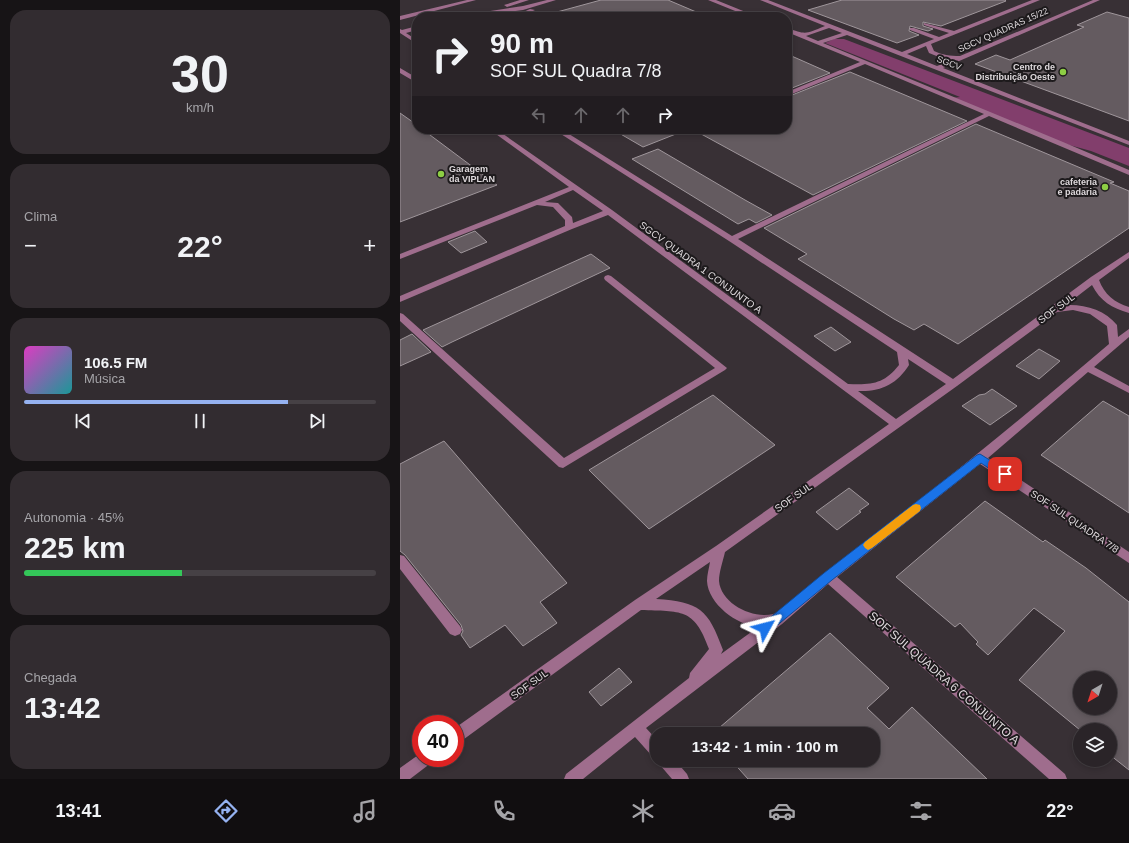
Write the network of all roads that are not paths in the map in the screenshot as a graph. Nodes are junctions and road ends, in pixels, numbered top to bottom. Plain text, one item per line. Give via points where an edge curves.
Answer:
1 (473, 0) edge
2 (526, 0) edge
3 (552, 0) edge
4 (711, 0) edge
5 (763, 0) edge
6 (1037, 0) edge
7 (1097, 0) edge
8 (1088, 1) edge
9 (539, 4) junction
10 (428, 12) edge
11 (482, 12) edge
12 (496, 12) edge
13 (529, 12) edge
14 (742, 12) edge
15 (412, 16) edge
16 (400, 18) edge
17 (926, 24) dead end
18 (829, 26) junction
19 (412, 29) edge
20 (912, 29) dead end
21 (401, 32) edge
22 (792, 32) edge
23 (848, 33) junction
24 (953, 33) junction
25 (801, 35) junction
26 (412, 39) edge
27 (938, 39) junction
28 (819, 43) junction
29 (928, 43) junction
30 (902, 54) junction
31 (962, 58) junction
32 (866, 62) junction
33 (938, 68) junction
34 (412, 71) dead end
35 (402, 72) edge
36 (412, 78) edge
37 (792, 92) edge
38 (988, 114) junction
39 (503, 134) edge
40 (564, 134) edge
41 (1129, 143) edge
42 (1129, 174) edge
43 (572, 188) junction
44 (537, 203) junction
45 (609, 212) junction
46 (569, 227) junction
47 (732, 239) junction
48 (1129, 254) edge
49 (400, 257) edge
50 (608, 278) dead end
51 (1094, 279) junction
52 (400, 299) edge
53 (1053, 310) junction
54 (1129, 310) edge
55 (400, 316) edge
56 (1129, 332) edge
57 (1114, 345) junction
58 (902, 351) junction
59 (1087, 367) junction
60 (953, 384) junction
61 (846, 387) junction
62 (1129, 390) edge
63 (896, 424) junction
64 (980, 458) junction
65 (720, 549) junction
66 (1129, 558) edge
67 (400, 560) edge
68 (828, 577) junction
69 (639, 604) junction
70 (777, 620) junction
71 (455, 630) dead end
72 (686, 688) junction
73 (636, 728) junction
74 (464, 730) edge
75 (650, 743) edge
76 (412, 767) edge
77 (671, 767) edge
78 (400, 775) edge
79 (571, 779) edge
80 (682, 779) edge
81 (1060, 779) edge

1 - 10 street
2 - 11 street
3 - 9 street
4 - 14 street
5 - 18 street, SGCV
6 - 24 street, SGCV QUADRAS 15/22
7 - 8 street, SGCV QUADRAS 15/22
8 - 31 street, SGCV QUADRAS 15/22
9 - 12 street
9 - 13 street
15 - 16 street
17 - 24 street
18 - 23 street, SGCV
18 - 25 street
19 - 21 street
20 - 27 street
21 - 26 street
22 - 25 street
23 - 28 street
23 - 30 street, SGCV
24 - 27 street, SGCV QUADRAS 15/22
25 - 28 street
27 - 29 street, SGCV QUADRAS 15/22
28 - 32 street
29 - 30 street, SGCV QUADRAS 15/22
29 - 31 street via 931,52 937,55
30 - 33 street, SGCV
31 - 33 street, SGCV QUADRAS 15/22
32 - 37 street
32 - 38 street
33 - 41 street, SGCV
34 - 35 street
35 - 36 street
38 - 42 street
38 - 47 street
39 - 43 street, SGCV QUADRA 1 CONJUNTO A
40 - 47 street
43 - 44 street
43 - 45 street, SGCV QUADRA 1 CONJUNTO A
44 - 46 street via 555,205 569,219
44 - 49 street
45 - 46 street
45 - 61 street, SGCV QUADRA 1 CONJUNTO A
46 - 52 street
47 - 58 street
48 - 51 street, SOF SUL
50 - 55 street via 722,368 562,464
51 - 53 street, SOF SUL
51 - 54 street via 1097,290 1103,297
53 - 57 street via 1071,306 1096,312 1112,325
53 - 60 street, SOF SUL
56 - 57 street
57 - 59 street
58 - 60 street
58 - 61 street via 904,365 898,375 888,382 877,388
59 - 62 street
59 - 64 street
60 - 63 street, SOF SUL
61 - 63 street, SGCV QUADRA 1 CONJUNTO A
63 - 65 street, SOF SUL
64 - 66 street, SOF SUL QUADRA 7/8
64 - 68 street
65 - 69 street, SOF SUL
65 - 70 street via 713,584 719,596 733,611 751,620
67 - 71 street
68 - 70 street
68 - 81 street, SOF SUL QUADRA 6 CONJUNTO A
69 - 72 street via 675,606 697,613 710,634 716,650
69 - 74 street, SOF SUL
70 - 72 street
72 - 73 street
73 - 75 street
73 - 79 street
76 - 78 street
77 - 80 street

